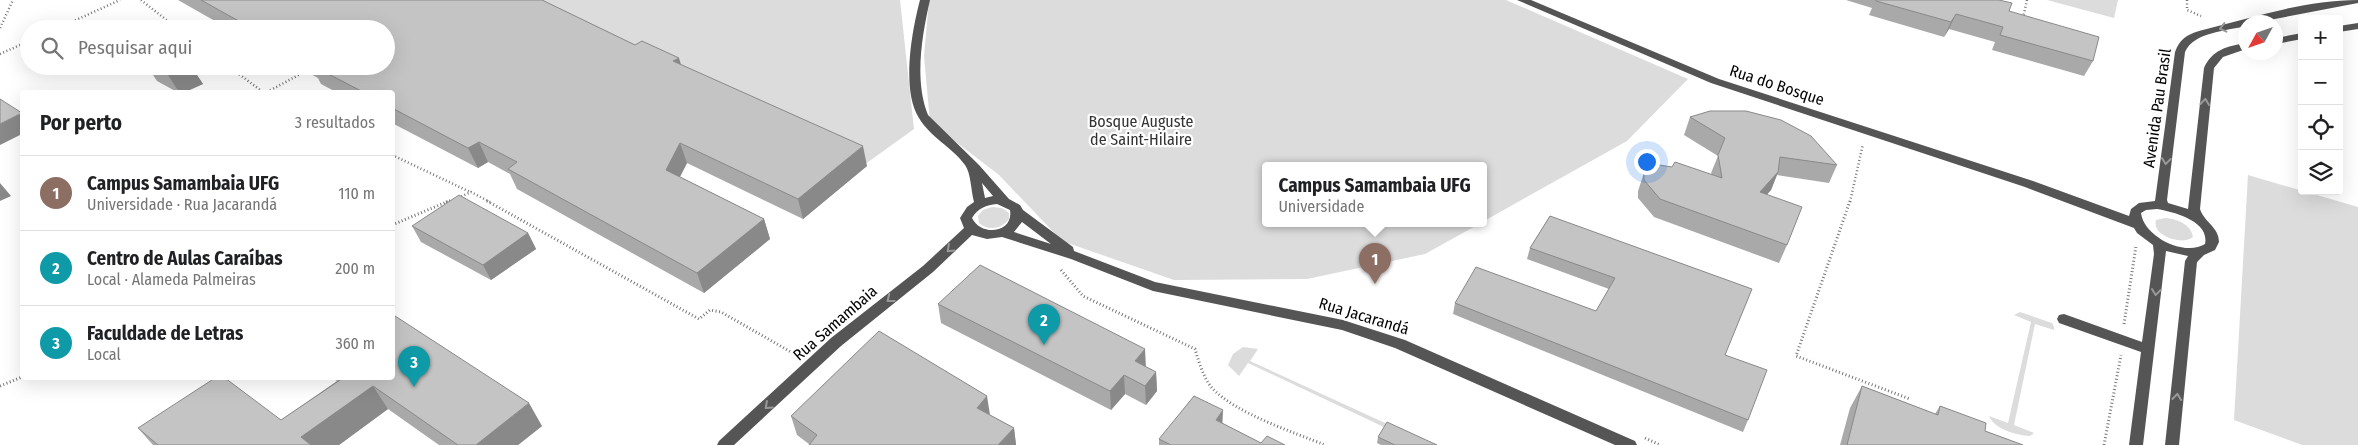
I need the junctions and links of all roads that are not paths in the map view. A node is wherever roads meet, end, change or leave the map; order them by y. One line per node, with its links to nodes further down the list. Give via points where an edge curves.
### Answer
1 (925, 0): 9 (street, via 919,19 916,61 917,94 923,116)
2 (1522, 0): 10 (street, Rua do Bosque, via 1715,81)
3 (2356, 0): 13 (street, Avenida Pau Brasil, one-way to 13, via 2226,27 2191,37 2184,43 2180,52 2161,200)
4 (2358, 26): 5 (street)
5 (2343, 28)
6 (2298, 37): 7 (street)
7 (2283, 39)
8 (2238, 48): 16 (street, one-way to 8, via 2194,208 2209,68 2212,58 2219,53)
9 (971, 164): 11 (street); 12 (street)
10 (2029, 184): 14 (street, Rua do Bosque); 18 (street, Rua do Bosque, via 2120,217)
11 (1005, 202): 12 (street); 15 (street, via 1016,208)
12 (980, 203): 17 (street, via 968,212 966,218)
13 (2163, 206): 14 (street, via 2143,206); 16 (street)
14 (2135, 212): 18 (street)
15 (1018, 213): 19 (street, via 1015,225); 22 (street)
16 (2197, 219): 21 (street, via 2213,240 2207,249)
17 (971, 229): 19 (street, via 985,235); 25 (street, Rua Samambaia, one-way to 25, via 928,269 836,342)
18 (2134, 231): 20 (street, Rua do Bosque)
19 (1002, 234): 22 (street)
20 (2159, 243): 21 (street, Rua do Bosque, via 2180,251); 24 (street, one-way to 24)
21 (2199, 252): 28 (street, one-way to 21, via 2191,261)
22 (1076, 256): 26 (street, Rua Jacarandá, via 1153,286 1344,325 1400,344)
23 (2064, 319): 24 (street)
24 (2149, 350): 27 (street)
25 (724, 445)
26 (1630, 445)
27 (2136, 445)
28 (2172, 445)

